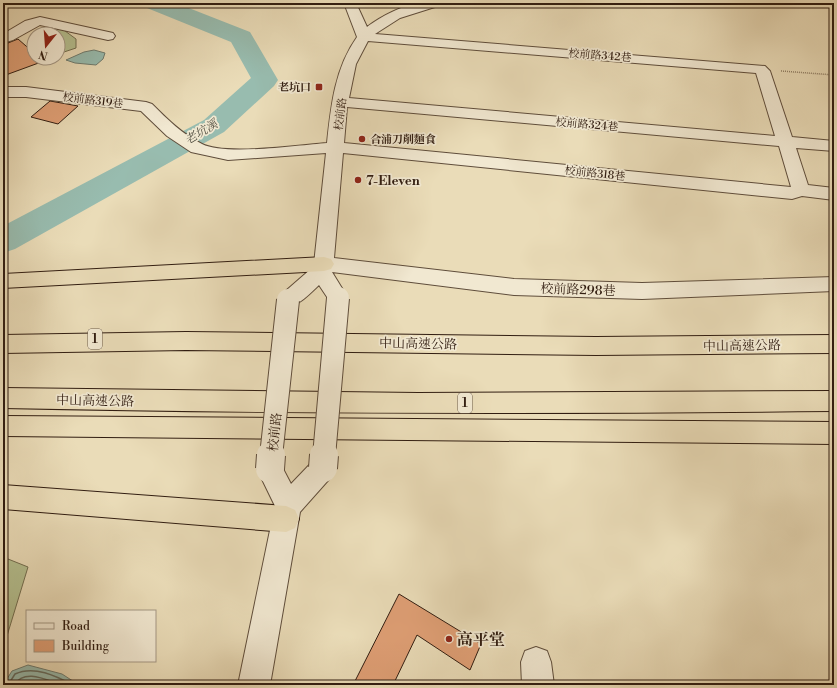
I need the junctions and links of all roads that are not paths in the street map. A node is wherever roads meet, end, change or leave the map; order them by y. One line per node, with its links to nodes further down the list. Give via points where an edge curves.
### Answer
1 (350, 3): 4 (street)
2 (433, 3): 4 (street, 校前路, via 383,22)
3 (108, 36): 5 (street, via 40,21)
4 (364, 37): 7 (street, 校前路, via 348,68); 8 (street, 校前路342巷, via 760,69 763,71)
5 (3, 40)
6 (3, 92): 10 (street, 校前路319巷, via 26,92 146,107 173,133 197,148 228,155)
7 (340, 102): 8 (street, 校前路324巷); 10 (street, 校前路)
8 (784, 141): 9 (street, 校前路324巷); 11 (street)
9 (834, 146)
10 (336, 147): 11 (street, 校前路318巷, via 792,193); 13 (street, 校前路)
11 (801, 190): 12 (street, 校前路318巷)
12 (834, 194)
13 (322, 268): 14 (highway); 15 (street, 校前路298巷, via 521,287 642,291); 27 (street, bridge, via 338,298 323,468); 27 (street, 校前路, bridge, via 288,300 270,469)
14 (3, 280)
15 (834, 284)
16 (3, 337): 17 (highway, 1)
17 (186, 341): 18 (highway, 中山高速公路 / 1); 19 (highway, 中山高速公路 / 1, via 596,346)
18 (3, 344)
19 (834, 344)
20 (3, 398): 21 (highway, 中山高速公路 / 1)
21 (96, 400): 22 (highway, 中山高速公路 / 1, via 575,404); 23 (highway, 1)
22 (834, 401)
23 (3, 404)
24 (3, 426): 25 (highway)
25 (834, 433)
26 (3, 496): 27 (highway)
27 (287, 513): 28 (street)
28 (254, 685)

